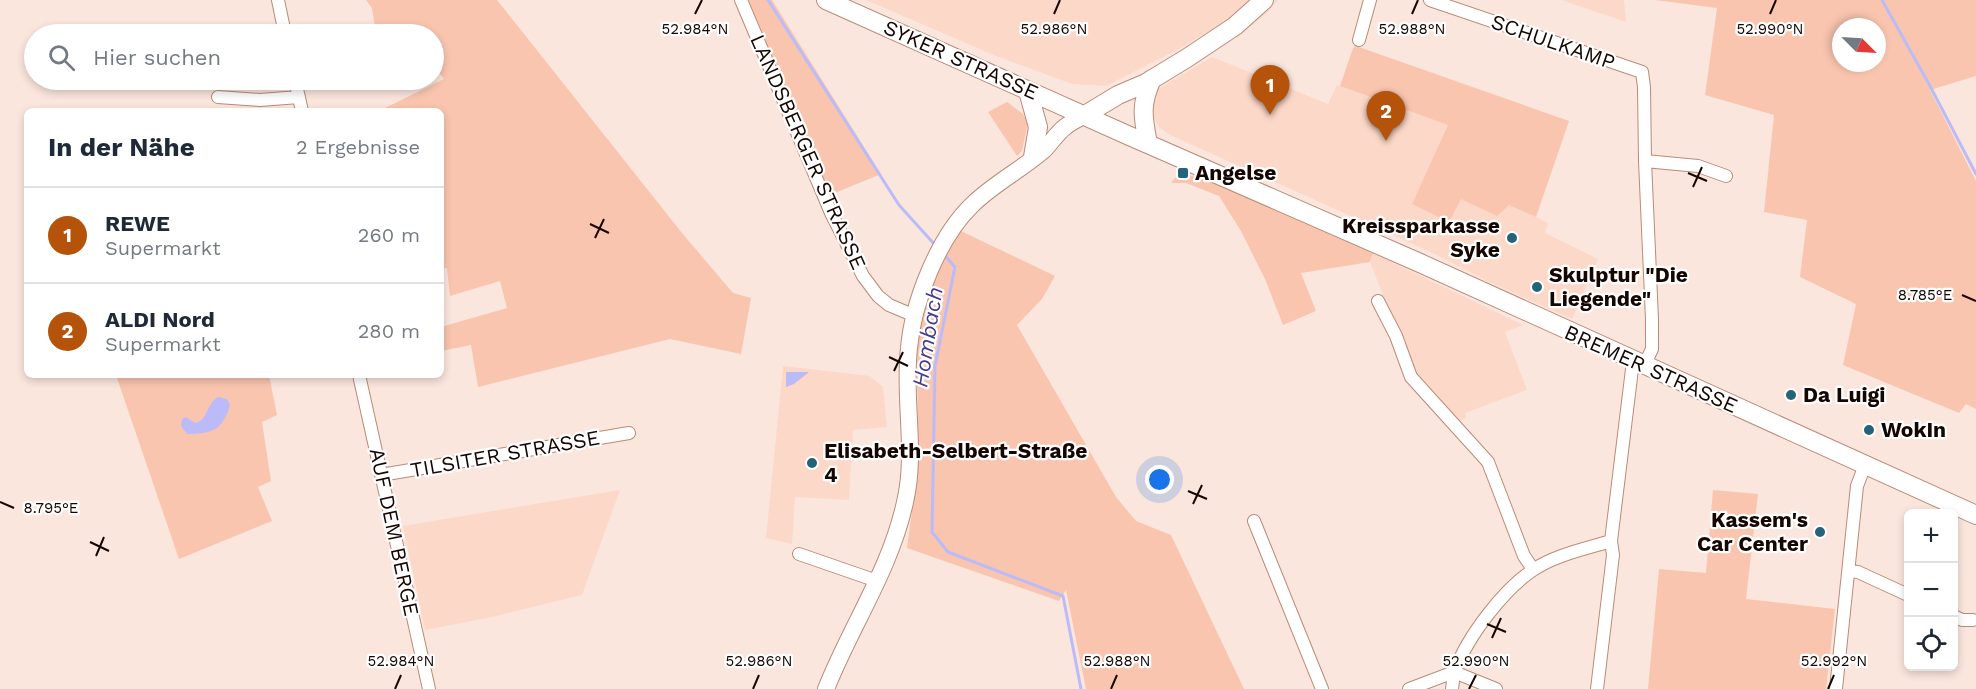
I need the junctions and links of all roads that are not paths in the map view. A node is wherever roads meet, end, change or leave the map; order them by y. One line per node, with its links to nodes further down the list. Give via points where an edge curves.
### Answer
1 (278, 0): 7 (street)
2 (741, 0): 21 (street, LANDSBERGER STRASSE, via 831,213 863,276 889,305)
3 (826, 0): 11 (main road, SYKER STRASSE)
4 (1264, 0): 9 (main road, via 1235,26)
5 (1370, 0): 8 (street)
6 (1430, 0): 18 (street, SCHULKAMP, via 1642,72)
7 (283, 24)
8 (1359, 40)
9 (1149, 81): 15 (main road, via 1139,92); 16 (main road, via 1142,113)
10 (297, 90): 13 (street)
11 (1028, 91): 15 (main road, SYKER STRASSE); 17 (main road, via 1038,127)
12 (218, 97): 13 (street)
13 (299, 97): 14 (street)
14 (301, 108)
15 (1090, 118): 16 (main road, BREMER STRASSE); 17 (main road, via 1070,138)
16 (1148, 144): 22 (main road, BREMER STRASSE)
17 (1039, 153): 21 (main road, via 972,205 960,219 925,282)
18 (1645, 161): 19 (street, via 1698,166); 22 (street, via 1652,348)
19 (1726, 176)
20 (1378, 301): 31 (street, via 1411,377 1488,462 1524,556)
21 (915, 316): 33 (main road, via 908,348 910,474 896,535)
22 (1639, 363): 25 (main road, BREMER STRASSE); 29 (street)
23 (361, 378): 26 (street, AUF DEM BERGE)
24 (629, 433): 26 (street, TILSITER STRASSE)
25 (1865, 465): 27 (main road, BREMER STRASSE); 32 (street, via 1857,486)
26 (381, 475): 38 (street, AUF DEM BERGE)
27 (1976, 514)
28 (1254, 521): 40 (street)
29 (1611, 541): 31 (street); 44 (street, via 1613,555)
30 (800, 554): 33 (street)
31 (1533, 569): 37 (street, via 1509,588 1476,631)
32 (1849, 571): 34 (street); 45 (street)
33 (877, 581): 39 (main road)
34 (1904, 593)
35 (1955, 617): 36 (street)
36 (1973, 620)
37 (1454, 672): 41 (street); 42 (street); 43 (street)
38 (429, 689)
39 (826, 689)
40 (1322, 689)
41 (1409, 689)
42 (1452, 689)
43 (1496, 689)
44 (1597, 689)
45 (1836, 689)

